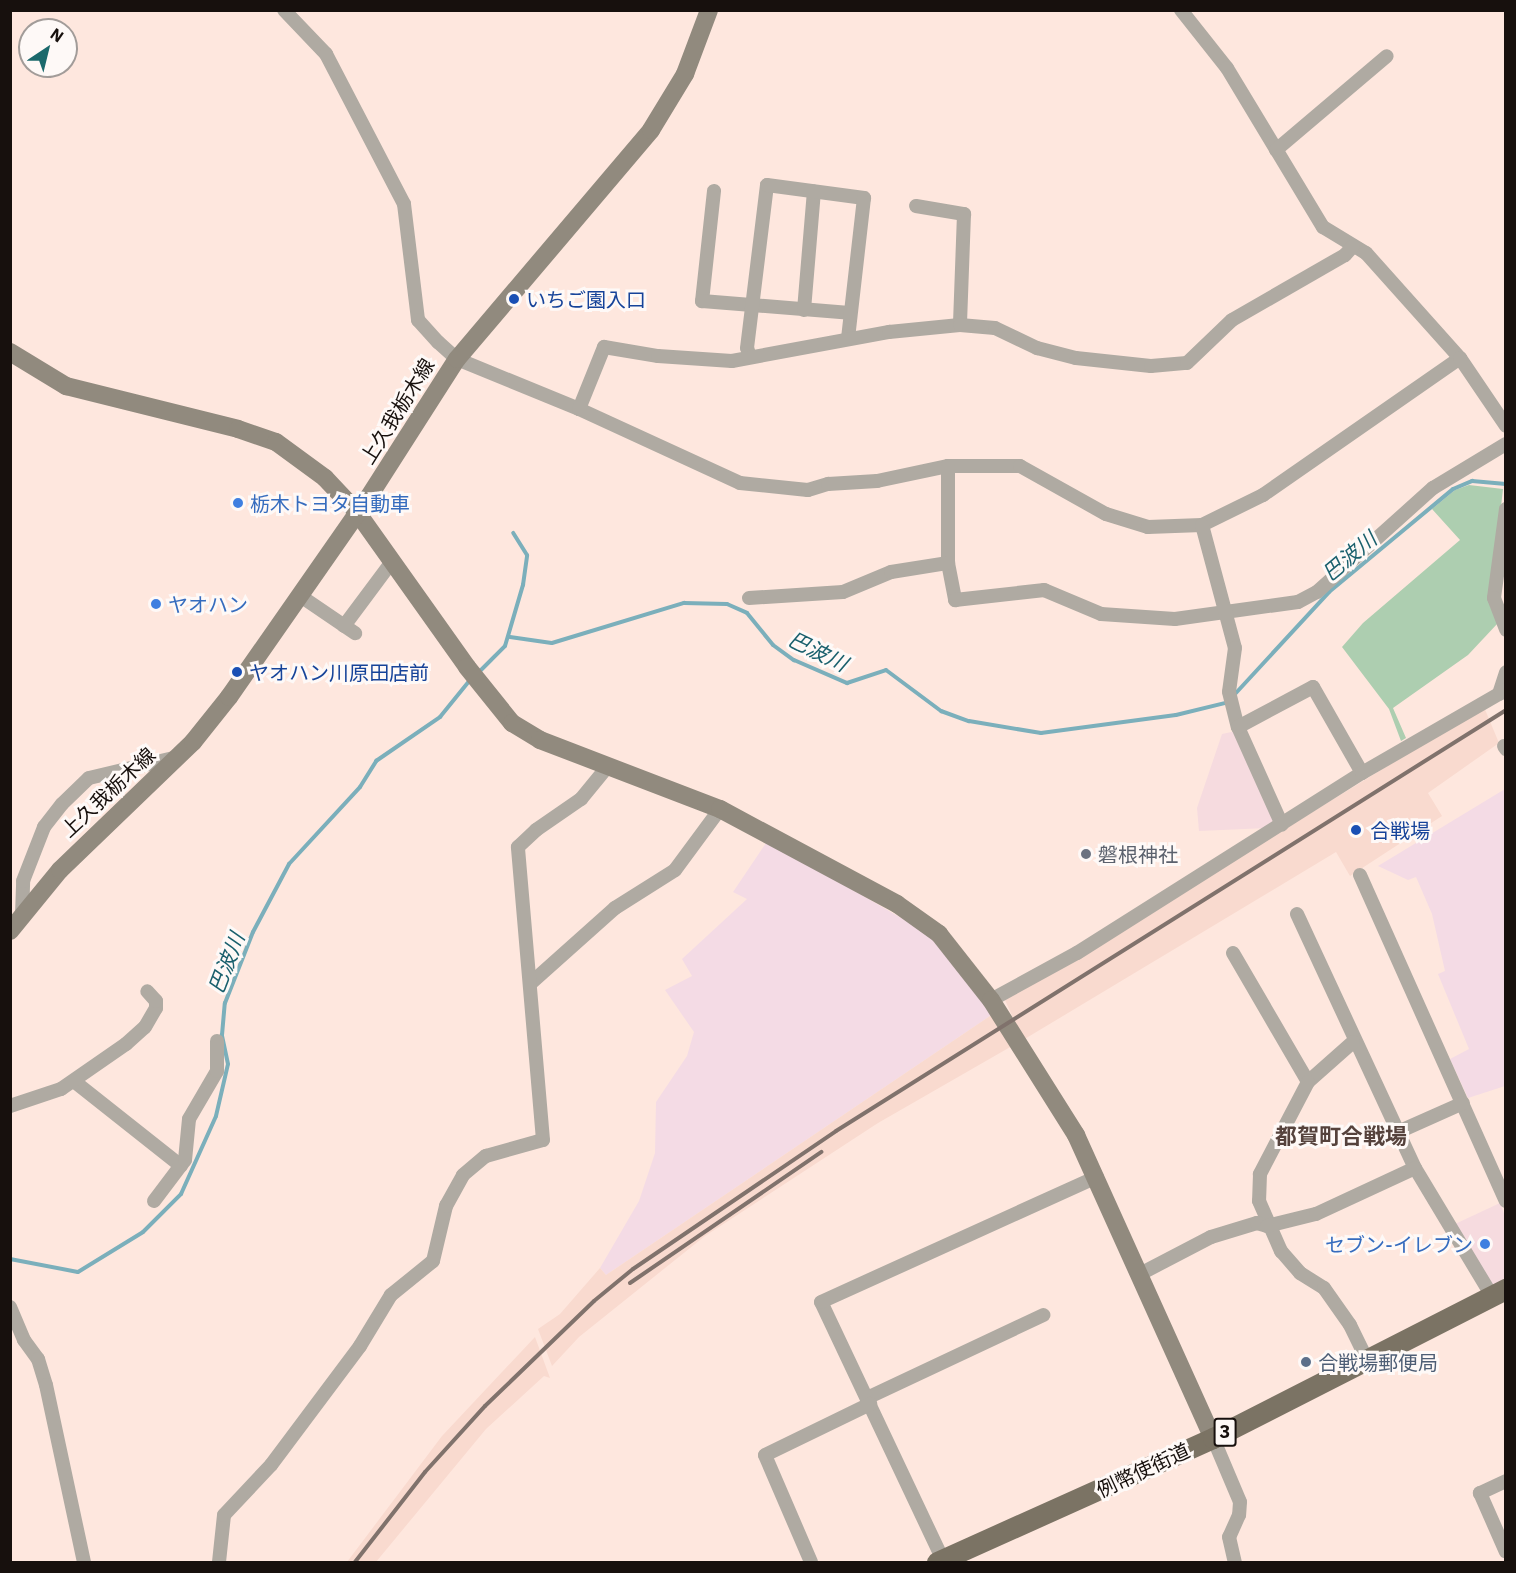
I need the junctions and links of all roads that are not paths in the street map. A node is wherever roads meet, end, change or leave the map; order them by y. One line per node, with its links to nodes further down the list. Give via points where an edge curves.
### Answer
1 (284, 10): 18 (street, via 326,54 404,204 418,320)
2 (709, 10): 18 (street, 上久我栃木線, via 685,74 651,130)
3 (1181, 10): 5 (street, via 1227,68)
4 (1387, 56): 5 (street)
5 (1276, 150): 9 (street, via 1323,227)
6 (714, 191): 10 (street, via 702,301)
7 (814, 191): 10 (street, via 767,185); 11 (street); 12 (street, via 864,198)
8 (916, 206): 13 (street, via 964,214)
9 (1353, 246): 13 (street, via 1345,255 1232,320 1187,363 1151,366 1076,358 1037,348 995,328); 17 (street, via 1366,253)
10 (753, 304): 11 (street); 16 (street, via 747,348)
11 (804, 310): 12 (street)
12 (850, 314): 14 (street)
13 (960, 325): 14 (street)
14 (848, 339): 16 (street)
15 (10, 352): 24 (street, via 66,386 276,442 318,472)
16 (750, 357): 19 (street, via 700,360 604,347)
17 (1460, 358): 20 (street); 25 (street, via 1263,495)
18 (457, 359): 19 (street); 24 (street, 上久我栃木線)
19 (579, 409): 22 (street, via 701,468 740,483 767,488 808,490)
20 (1506, 426)
21 (1506, 444): 30 (street, via 1433,488 1317,592 1298,602)
22 (948, 466): 25 (street, via 1020,466 1106,514 1148,527); 27 (street)
23 (1506, 509): 31 (street, via 1494,598)
24 (357, 512): 26 (street); 28 (street, 上久我栃木線)
25 (1202, 525): 30 (street)
26 (392, 563): 28 (street, via 349,630); 36 (street, via 469,671 512,723 540,740)
27 (948, 563): 29 (street, via 891,572 843,592); 30 (street, via 955,600 1039,590 1101,614 1175,619)
28 (299, 595): 35 (street, 上久我栃木線, via 229,697)
29 (748, 598)
30 (1226, 613): 34 (street, via 1235,648 1229,692)
31 (1506, 630)
32 (1506, 672): 33 (street)
33 (1502, 692): 37 (street)
34 (1238, 727): 37 (street, via 1313,687); 39 (street)
35 (178, 757): 42 (street, 上久我栃木線, via 77,852); 42 (street, via 106,772 79,787 44,826 23,881)
36 (608, 765): 38 (street); 45 (street, via 581,798 518,847)
37 (1362, 773): 39 (street)
38 (720, 809): 45 (street, via 675,870 615,908); 47 (street, via 914,914 950,945)
39 (1281, 825): 47 (street, via 1077,953)
40 (1360, 874): 52 (street)
41 (1297, 914): 49 (street)
42 (22, 915): 43 (street, 上久我栃木線)
43 (10, 931)
44 (1233, 952): 51 (street)
45 (531, 983): 72 (street, via 543,1140 486,1156 463,1175 446,1206 433,1261 391,1295 360,1346 271,1465 224,1515)
46 (147, 991): 50 (street, via 156,1001 156,1008 145,1027)
47 (991, 1000): 57 (street, via 1057,1103)
48 (217, 1041): 55 (street, via 217,1071 189,1119 188,1151)
49 (1353, 1042): 51 (street); 54 (street)
50 (75, 1082): 53 (street); 55 (street)
51 (1308, 1082): 60 (street, via 1260,1174 1258,1202)
52 (1463, 1103): 54 (street); 59 (street)
53 (10, 1106)
54 (1398, 1132): 56 (street)
55 (181, 1166): 58 (street)
56 (1415, 1168): 60 (street, via 1316,1214); 62 (street)
57 (1097, 1177): 61 (street); 66 (street, via 821,1302)
58 (154, 1201)
59 (1506, 1201)
60 (1267, 1226): 61 (street, via 1257,1223 1211,1237); 65 (street, via 1300,1273 1324,1288 1350,1325)
61 (1140, 1274): 67 (street)
62 (1498, 1293): 65 (main road, 例幣使街道 / 3)
63 (10, 1307): 71 (street, via 43,1376)
64 (1043, 1315): 66 (street)
65 (1366, 1360): 67 (main road, 例幣使街道 / 3)
66 (869, 1401): 70 (street); 73 (street, via 765,1455)
67 (1213, 1438): 70 (main road, 例幣使街道 / 3); 74 (street, via 1240,1502 1229,1537)
68 (1506, 1481): 69 (street, via 1480,1493)
69 (1506, 1552)
70 (940, 1561)
71 (84, 1563)
72 (219, 1563)
73 (810, 1563)
74 (1235, 1563)

